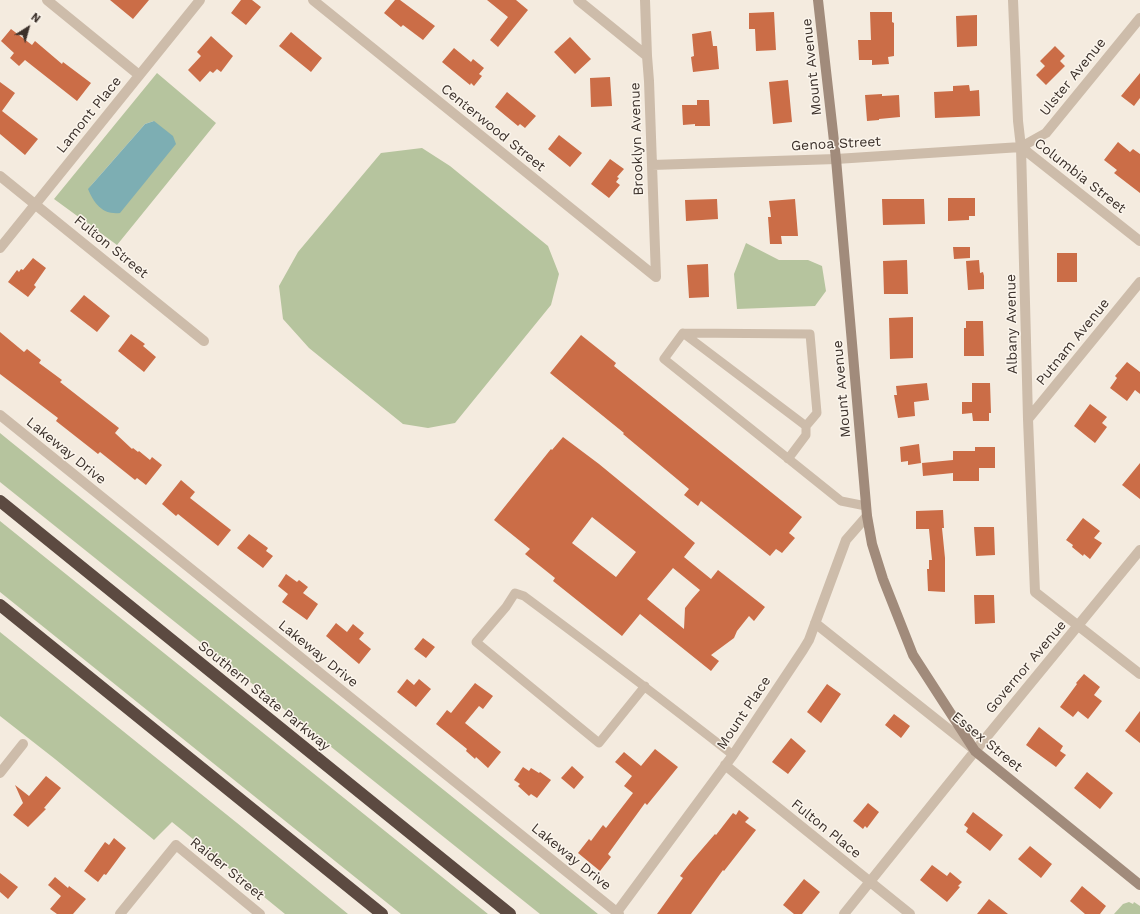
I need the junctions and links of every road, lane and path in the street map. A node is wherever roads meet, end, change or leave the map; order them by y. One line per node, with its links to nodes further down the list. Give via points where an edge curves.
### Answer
1 (46, 0): 10 (street)
2 (200, 0): 10 (street, Lamont Place)
3 (313, 0): 18 (street, Centerwood Street)
4 (578, 0): 9 (street)
5 (645, 0): 9 (street, Brooklyn Avenue)
6 (818, 0): 12 (street, Mount Avenue)
7 (1013, 0): 11 (street, Albany Avenue)
8 (1140, 18): 11 (street, Ulster Avenue, via 1046,133)
9 (647, 56): 13 (street, Brooklyn Avenue)
10 (139, 75): 15 (street, Lamont Place)
11 (1021, 147): 12 (street, Genoa Street); 16 (street, Columbia Street); 23 (street, Albany Avenue)
12 (836, 159): 13 (street, Genoa Street); 27 (street, Mount Avenue)
13 (652, 165): 18 (street, Brooklyn Avenue)
14 (0, 176): 15 (street, Fulton Street)
15 (35, 204): 17 (street, Lamont Place); 21 (street, Fulton Street)
16 (1140, 241)
17 (0, 248)
18 (656, 277)
19 (1140, 282): 23 (street, Putnam Avenue)
20 (683, 333): 24 (lane); 24 (lane, via 810,334 817,413); 25 (lane, via 664,360)
21 (204, 341)
22 (0, 415): 41 (street, Lakeway Drive)
23 (1028, 419): 31 (street, Albany Avenue, via 1036,592)
24 (806, 426): 25 (lane, via 806,435)
25 (788, 459): 27 (lane, via 841,501)
26 (0, 501): 45 (highway, Southern State Parkway)
27 (866, 511): 30 (street, Mount Place, via 846,540); 35 (street, Mount Avenue, via 872,544 883,579 913,655)
28 (1140, 550): 31 (street, Governor Avenue)
29 (0, 605): 44 (highway)
30 (815, 623): 35 (street, Essex Street); 36 (street, Mount Place, via 803,650)
31 (1079, 625): 32 (street, Albany Avenue); 35 (street, Governor Avenue)
32 (1140, 674)
33 (645, 686): 33 (lane, via 599,743 476,642 515,593 524,596); 36 (lane)
34 (23, 744): 38 (street)
35 (975, 751): 39 (street, Governor Avenue); 40 (street, Essex Street)
36 (733, 755): 37 (street, Mount Place)
37 (725, 765): 39 (street, Fulton Place); 41 (street, Mount Place)
38 (0, 773)
39 (870, 882): 46 (street, Governor Avenue); 47 (street, Fulton Place)
40 (1140, 885)
41 (618, 913)
42 (120, 914): 43 (street, Raider Street, via 176,845)
43 (260, 914)
44 (382, 914)
45 (510, 914)
46 (844, 914)
47 (910, 914)

